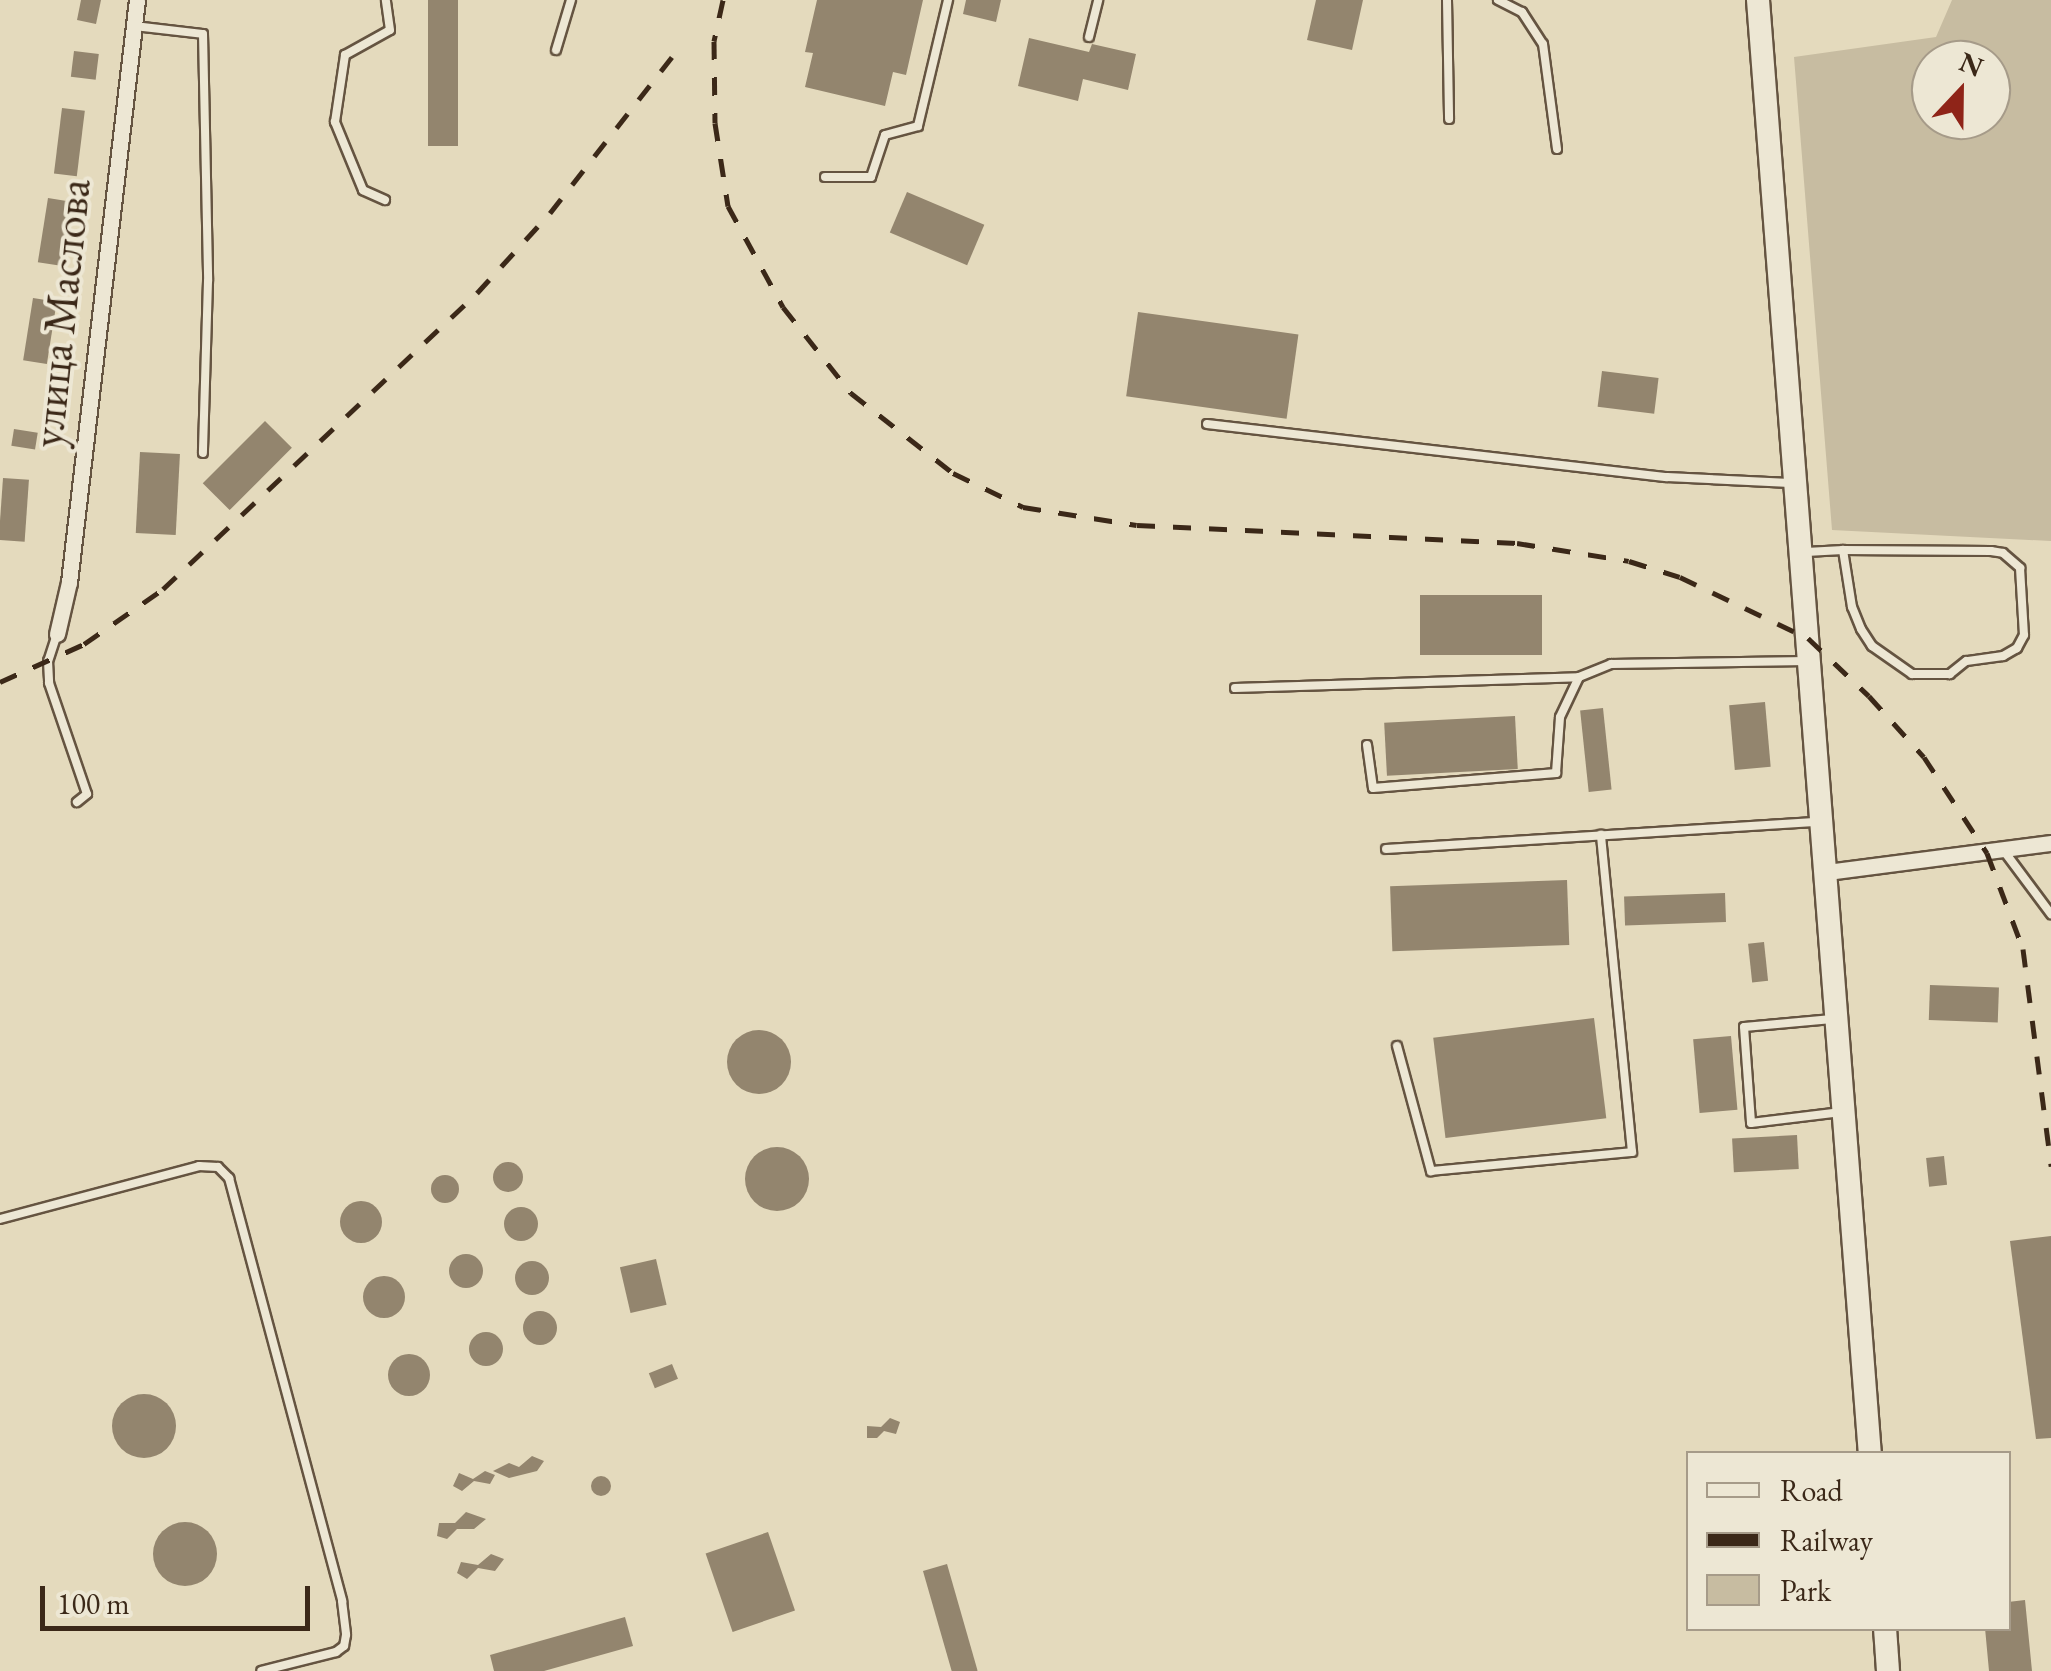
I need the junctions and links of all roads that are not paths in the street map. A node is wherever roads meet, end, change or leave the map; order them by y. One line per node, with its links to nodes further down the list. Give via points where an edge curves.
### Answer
1 (137, 0): 9 (street, улица Маслова)
2 (386, 0): 15 (lane, via 390,30 345,55 335,122 363,190)
3 (571, 0): 11 (lane)
4 (948, 0): 14 (lane, via 918,126 885,135 872,177)
5 (1098, 0): 10 (lane)
6 (1447, 0): 12 (lane)
7 (1498, 0): 13 (lane, via 1522,12 1544,44)
8 (1758, 0): 18 (main road)
9 (134, 26): 17 (lane, via 204,34); 21 (street, улица Маслова, via 69,582)
10 (1089, 37)
11 (556, 50)
12 (1449, 119)
13 (1557, 149)
14 (825, 177)
15 (385, 200)
16 (1208, 424): 18 (lane, via 1667,477)
17 (204, 454)
18 (1797, 483): 20 (main road)
19 (1843, 550): 19 (lane, via 2003,552 2020,568 2024,635 2003,656 1966,661 1950,674 1912,674 1872,646 1861,629); 20 (lane)
20 (1801, 552): 22 (main road)
21 (57, 634): 26 (lane, via 49,683 87,794)
22 (1810, 661): 23 (lane, via 1610,664); 27 (main road)
23 (1580, 677): 24 (lane); 25 (lane, via 1560,717 1556,774 1373,788)
24 (1235, 688)
25 (1366, 746)
26 (77, 802)
27 (1823, 821): 28 (lane); 32 (main road)
28 (1600, 836): 30 (lane); 35 (lane, via 1632,1152 1430,1171)
29 (2051, 843): 31 (street)
30 (1386, 849)
31 (2004, 851): 32 (street); 33 (lane)
32 (1826, 872): 34 (main road)
33 (2051, 914)
34 (1838, 1019): 36 (main road); 36 (lane, via 1744,1026 1750,1122)
35 (1397, 1046)
36 (1846, 1111): 38 (main road)
37 (0, 1219): 40 (lane, via 199,1166 218,1168 229,1178 342,1601 344,1646)
38 (1870, 1451)
39 (1884, 1631): 43 (main road)
40 (316, 1657): 41 (lane); 42 (lane)
41 (261, 1671)
42 (320, 1671)
43 (1888, 1671)

